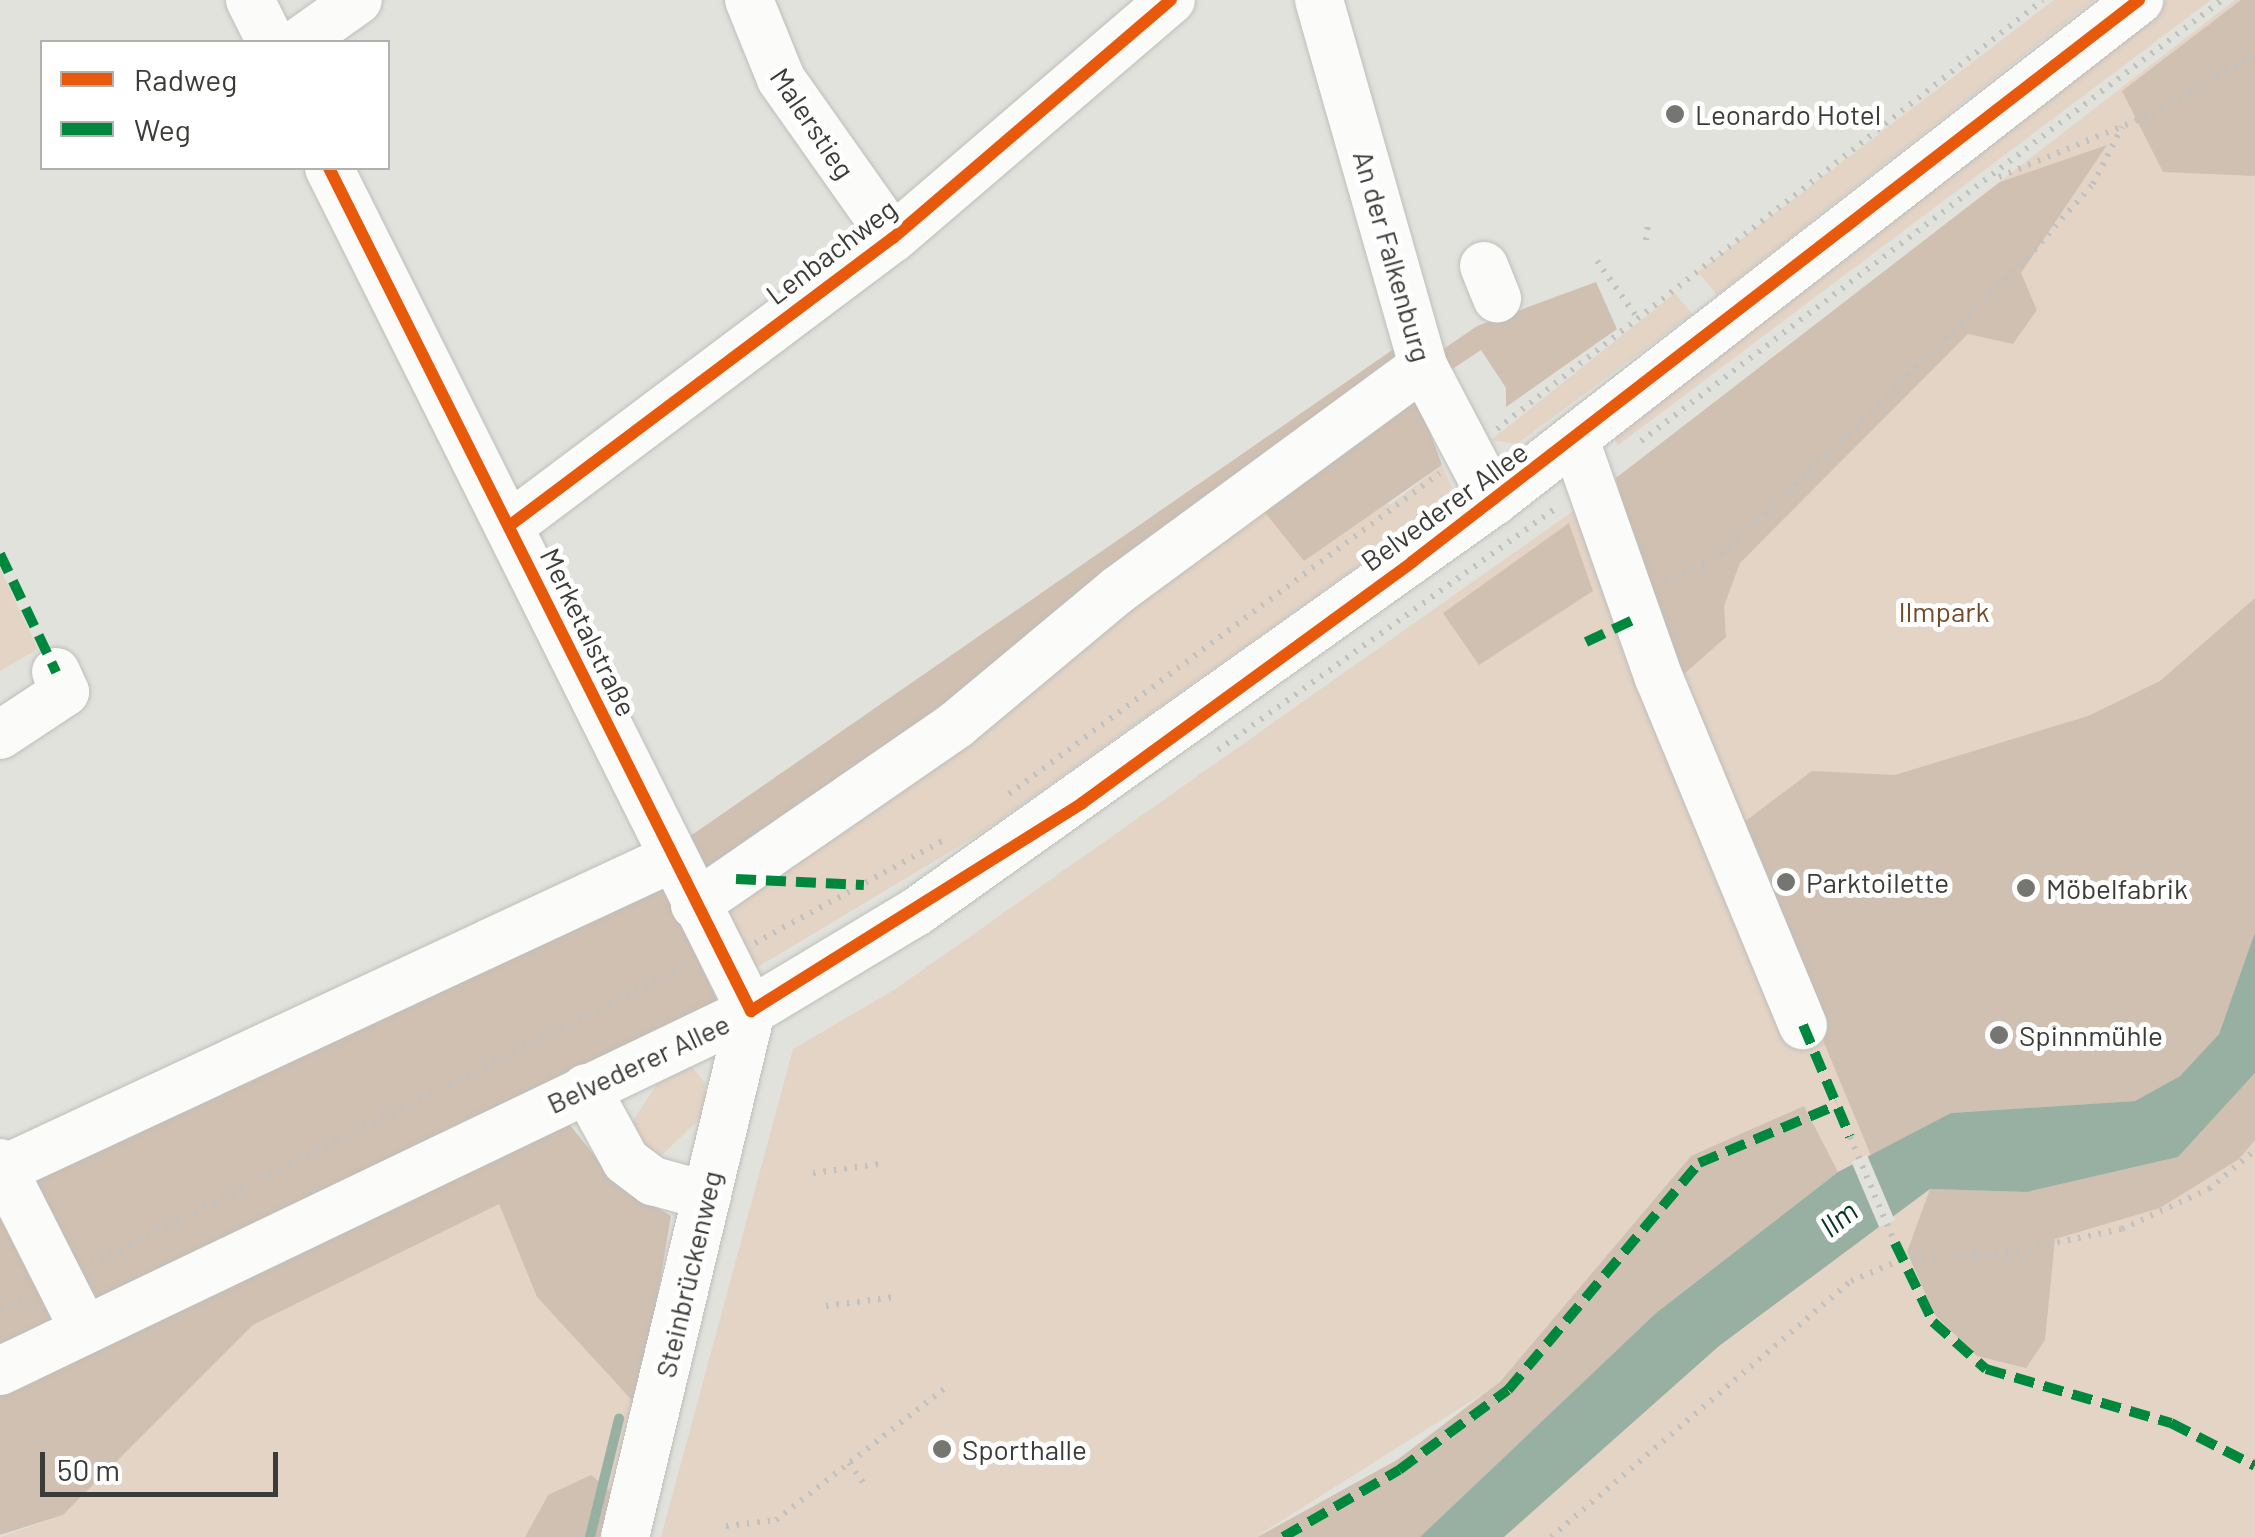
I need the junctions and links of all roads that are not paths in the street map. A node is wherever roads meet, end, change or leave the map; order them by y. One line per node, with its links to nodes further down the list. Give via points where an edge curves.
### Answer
1 (250, 0): 7 (street)
2 (358, 0): 8 (street)
3 (750, 0): 10 (street, Malerstieg, via 781,79)
4 (1171, 0): 10 (street, Lenbachweg)
5 (1318, 0): 11 (street, An der Falkenburg)
6 (2139, 0): 12 (street, Belvederer Allee)
7 (269, 40)
8 (302, 40)
9 (330, 170): 14 (street, Merketalstraße)
10 (893, 238): 14 (street, Lenbachweg)
11 (1423, 366): 13 (street, An der Falkenburg); 18 (street, via 1118,590 957,724)
12 (1584, 458): 13 (street, Belvederer Allee); 20 (street, via 1630,594)
13 (1494, 502): 19 (street, Belvederer Allee, via 1082,803)
14 (508, 526): 17 (street, Merketalstraße)
15 (56, 672): 16 (street, via 65,692)
16 (0, 735)
17 (672, 858): 18 (street, Merketalstraße); 22 (street)
18 (695, 904): 19 (street, Merketalstraße)
19 (751, 1011): 21 (street, Belvederer Allee); 23 (street, Steinbrückenweg)
20 (1803, 1026)
21 (586, 1088): 23 (street, via 626,1160 653,1180); 24 (street, Belvederer Allee)
22 (1, 1168): 24 (street)
23 (707, 1196): 26 (street, Steinbrückenweg)
24 (82, 1325): 25 (street, Belvederer Allee)
25 (0, 1371)
26 (626, 1537)

